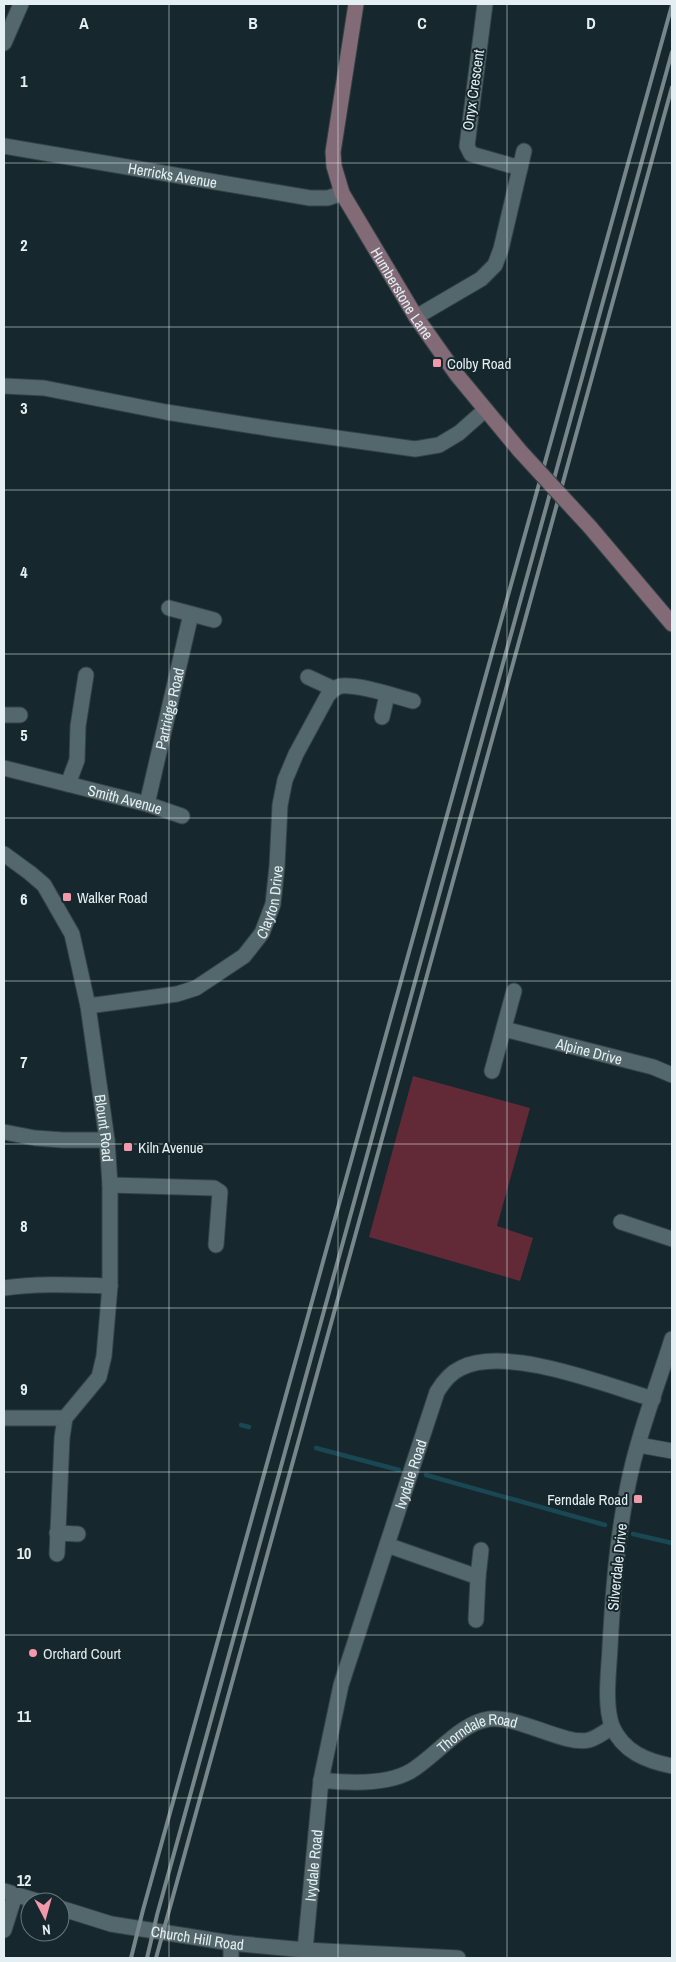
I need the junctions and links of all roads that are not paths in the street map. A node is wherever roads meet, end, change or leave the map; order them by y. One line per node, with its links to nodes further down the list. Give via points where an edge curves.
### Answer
1 (21, 4): 4 (street)
2 (356, 4): 8 (street, Humberstone Lane, via 332,152)
3 (485, 4): 7 (street, Onyx Crescent, via 467,146 471,154)
4 (4, 43)
5 (4, 146): 8 (street, Herricks Avenue, via 310,198 328,198)
6 (524, 151): 7 (street)
7 (520, 168): 9 (street, via 495,265 481,279)
8 (342, 193): 9 (street, Humberstone Lane)
9 (416, 317): 11 (street, Humberstone Lane)
10 (4, 386): 11 (street, via 44,388 176,414 415,449 439,445 459,433)
11 (485, 410): 15 (street, Humberstone Lane, bridge)
12 (168, 608): 13 (street)
13 (191, 614): 14 (street); 26 (street, Partridge Road)
14 (214, 620)
15 (672, 624)
16 (86, 675): 25 (street, Smith Avenue, via 78,726 77,760)
17 (308, 677): 18 (street)
18 (334, 689): 19 (street, via 354,687); 30 (street, Clayton Drive, via 296,754 285,780 280,805 273,904 262,933 244,956 196,988 177,994)
19 (387, 695): 20 (street); 23 (street)
20 (413, 701)
21 (4, 715): 22 (street)
22 (20, 715)
23 (382, 717)
24 (4, 768): 25 (street, Smith Avenue)
25 (68, 784): 26 (street, Smith Avenue)
26 (147, 804): 27 (street, Smith Avenue)
27 (182, 816)
28 (4, 854): 30 (street, Blount Road, via 44,885 60,911 72,934)
29 (514, 991): 31 (street)
30 (88, 1006): 35 (street, Blount Road)
31 (504, 1029): 32 (street); 33 (street, Alpine Drive, via 653,1067)
32 (492, 1071)
33 (672, 1075)
34 (4, 1132): 35 (street, via 35,1138)
35 (107, 1140): 36 (street, Blount Road)
36 (110, 1185): 39 (street, via 214,1188 220,1192 221,1201); 40 (street, Blount Road)
37 (621, 1222): 38 (street)
38 (672, 1239)
39 (216, 1245)
40 (110, 1286): 41 (street, via 57,1284); 45 (street, Blount Road, via 99,1377)
41 (4, 1288)
42 (672, 1339): 43 (street, Silverdale Drive)
43 (653, 1399): 46 (street, Silverdale Drive); 50 (street, Ivydale Road, via 562,1372 514,1362 476,1362 460,1368 446,1378 437,1392)
44 (4, 1418): 45 (street)
45 (65, 1418): 48 (street)
46 (639, 1445): 47 (street); 55 (street, Silverdale Drive, via 628,1483 618,1542 608,1680)
47 (672, 1451)
48 (58, 1533): 49 (street); 52 (street)
49 (78, 1534)
50 (387, 1544): 53 (street); 57 (street, Ivydale Road, via 341,1685)
51 (481, 1550): 53 (street)
52 (56, 1554)
53 (478, 1577): 54 (street)
54 (476, 1620)
55 (612, 1727): 56 (street, Silverdale Drive, via 627,1748 642,1758); 57 (street, Thorndale Road, via 589,1740 581,1740 515,1722 489,1719 446,1742 409,1773 389,1779 349,1783)
56 (672, 1766)
57 (321, 1780): 61 (street, Ivydale Road)
58 (9, 1893): 60 (street)
59 (70, 1911): 62 (street, Church Hill Road, via 111,1924)
60 (4, 1930)
61 (306, 1950): 62 (street, Church Hill Road); 63 (street, Church Hill Road)
62 (231, 1951)
63 (458, 1958)

